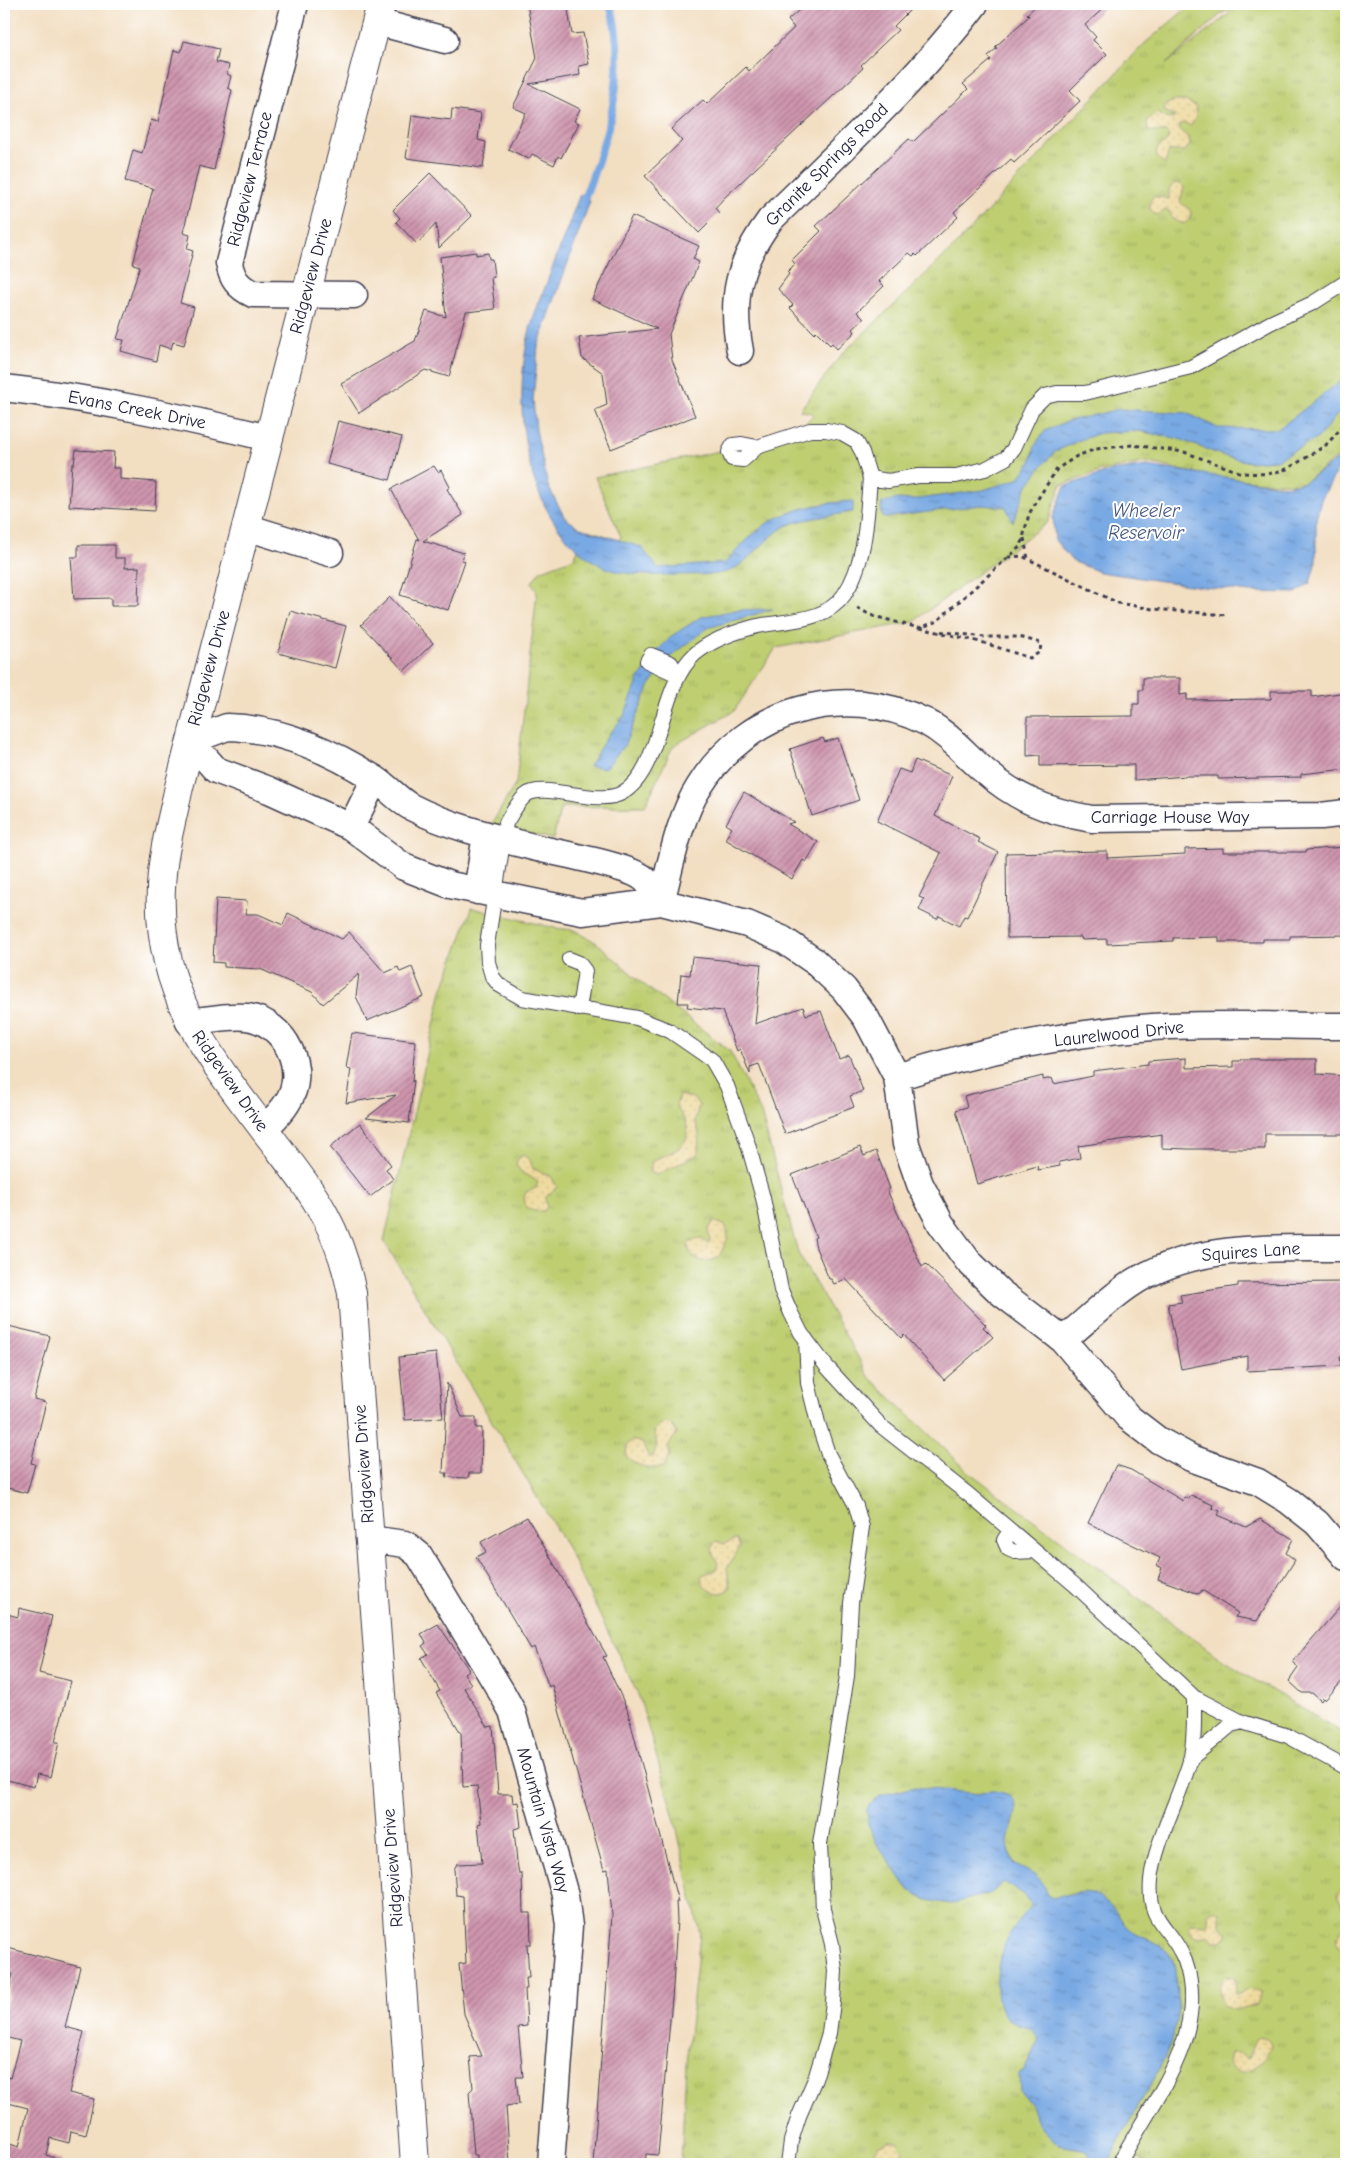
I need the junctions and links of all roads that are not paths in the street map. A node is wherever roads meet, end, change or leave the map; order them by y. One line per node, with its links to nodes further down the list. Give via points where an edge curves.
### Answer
1 (295, 4): 6 (street, Ridgeview Terrace, via 229,263 231,276 240,288 253,294)
2 (975, 4): 8 (street, Granite Springs Road, via 944,45 770,220 753,243 736,295 735,325)
3 (379, 13): 4 (street); 6 (street, Ridgeview Drive)
4 (445, 40)
5 (1346, 282): 12 (lane, via 1314,303 1270,323 1191,367 1085,393 1045,396 1032,409 1006,458 985,470 956,476 918,476 888,481)
6 (306, 294): 7 (street, Ridgeview Terrace); 10 (street, Ridgeview Drive)
7 (354, 295)
8 (740, 351)
9 (4, 388): 10 (street, Evans Creek Drive, via 196,420)
10 (269, 438): 13 (street, Ridgeview Drive)
11 (757, 447): 12 (lane, via 810,430 842,433 856,440)
12 (870, 478): 19 (lane, via 859,558 843,597 813,617 750,628 695,654 672,670 647,762 634,785 620,794 599,797 537,791 527,794)
13 (246, 527): 14 (street); 15 (street, Ridgeview Drive)
14 (330, 553)
15 (190, 741): 16 (street, via 227,727 274,733 299,740); 18 (street, via 216,770); 24 (street, Ridgeview Drive, via 172,819 161,888 165,949 176,991)
16 (375, 780): 18 (street); 19 (street, via 409,806 439,820)
17 (1346, 813): 21 (street, Carriage House Way, via 1092,819 1059,813 1029,802 1002,786 955,742 927,723 880,706 829,703 797,709 768,721 742,737 718,760 698,788 684,820)
18 (351, 827): 20 (street, via 404,867 450,885)
19 (495, 838): 20 (street); 21 (street, via 627,871 642,877)
20 (486, 893): 21 (street, via 582,912); 23 (lane, via 488,962 499,985 522,998)
21 (661, 902): 26 (street, via 747,924 782,939 814,961 844,989 866,1018)
22 (569, 959): 23 (lane, via 585,971)
23 (579, 1008): 29 (lane, via 622,1015 670,1031 712,1060 740,1118 763,1198 781,1290)
24 (189, 1022): 27 (street, Ridgeview Drive, via 208,1054); 27 (street, via 247,1017 265,1023 280,1034 291,1050 295,1083 288,1103)
25 (1346, 1026): 26 (street, Laurelwood Drive, via 1154,1027 1070,1036 931,1067)
26 (897, 1078): 30 (street, via 906,1144 920,1184 941,1224 968,1261 1000,1292)
27 (264, 1129): 31 (street, Ridgeview Drive, via 316,1197 338,1240 346,1266 352,1293)
28 (1346, 1248): 30 (street, Squires Lane, via 1227,1250 1192,1256 1158,1268 1127,1287)
29 (806, 1339): 33 (lane, via 827,1367 882,1426 1076,1586); 39 (lane, via 808,1383 818,1423 828,1454 856,1506 862,1527 851,1603 847,1676 820,1844 823,1909 835,1971 833,2002 829,2033 799,2116)
30 (1063, 1340): 32 (street, via 1128,1417 1158,1440 1190,1458 1258,1482 1289,1500)
31 (369, 1539): 37 (street, Ridgeview Drive); 38 (street, Mountain Vista Way, via 405,1544 419,1555 512,1711 565,1895 569,1926)
32 (1344, 1549)
33 (1194, 1696): 34 (lane); 35 (lane)
34 (1243, 1722): 35 (lane, via 1231,1725); 36 (lane, via 1288,1736)
35 (1190, 1759): 40 (lane, via 1156,1858 1150,1899 1156,1918 1178,1947 1184,1961 1189,1980 1190,2014 1174,2066)
36 (1346, 1768)
37 (415, 2164)
38 (551, 2164)
39 (788, 2164)
40 (1119, 2164)

